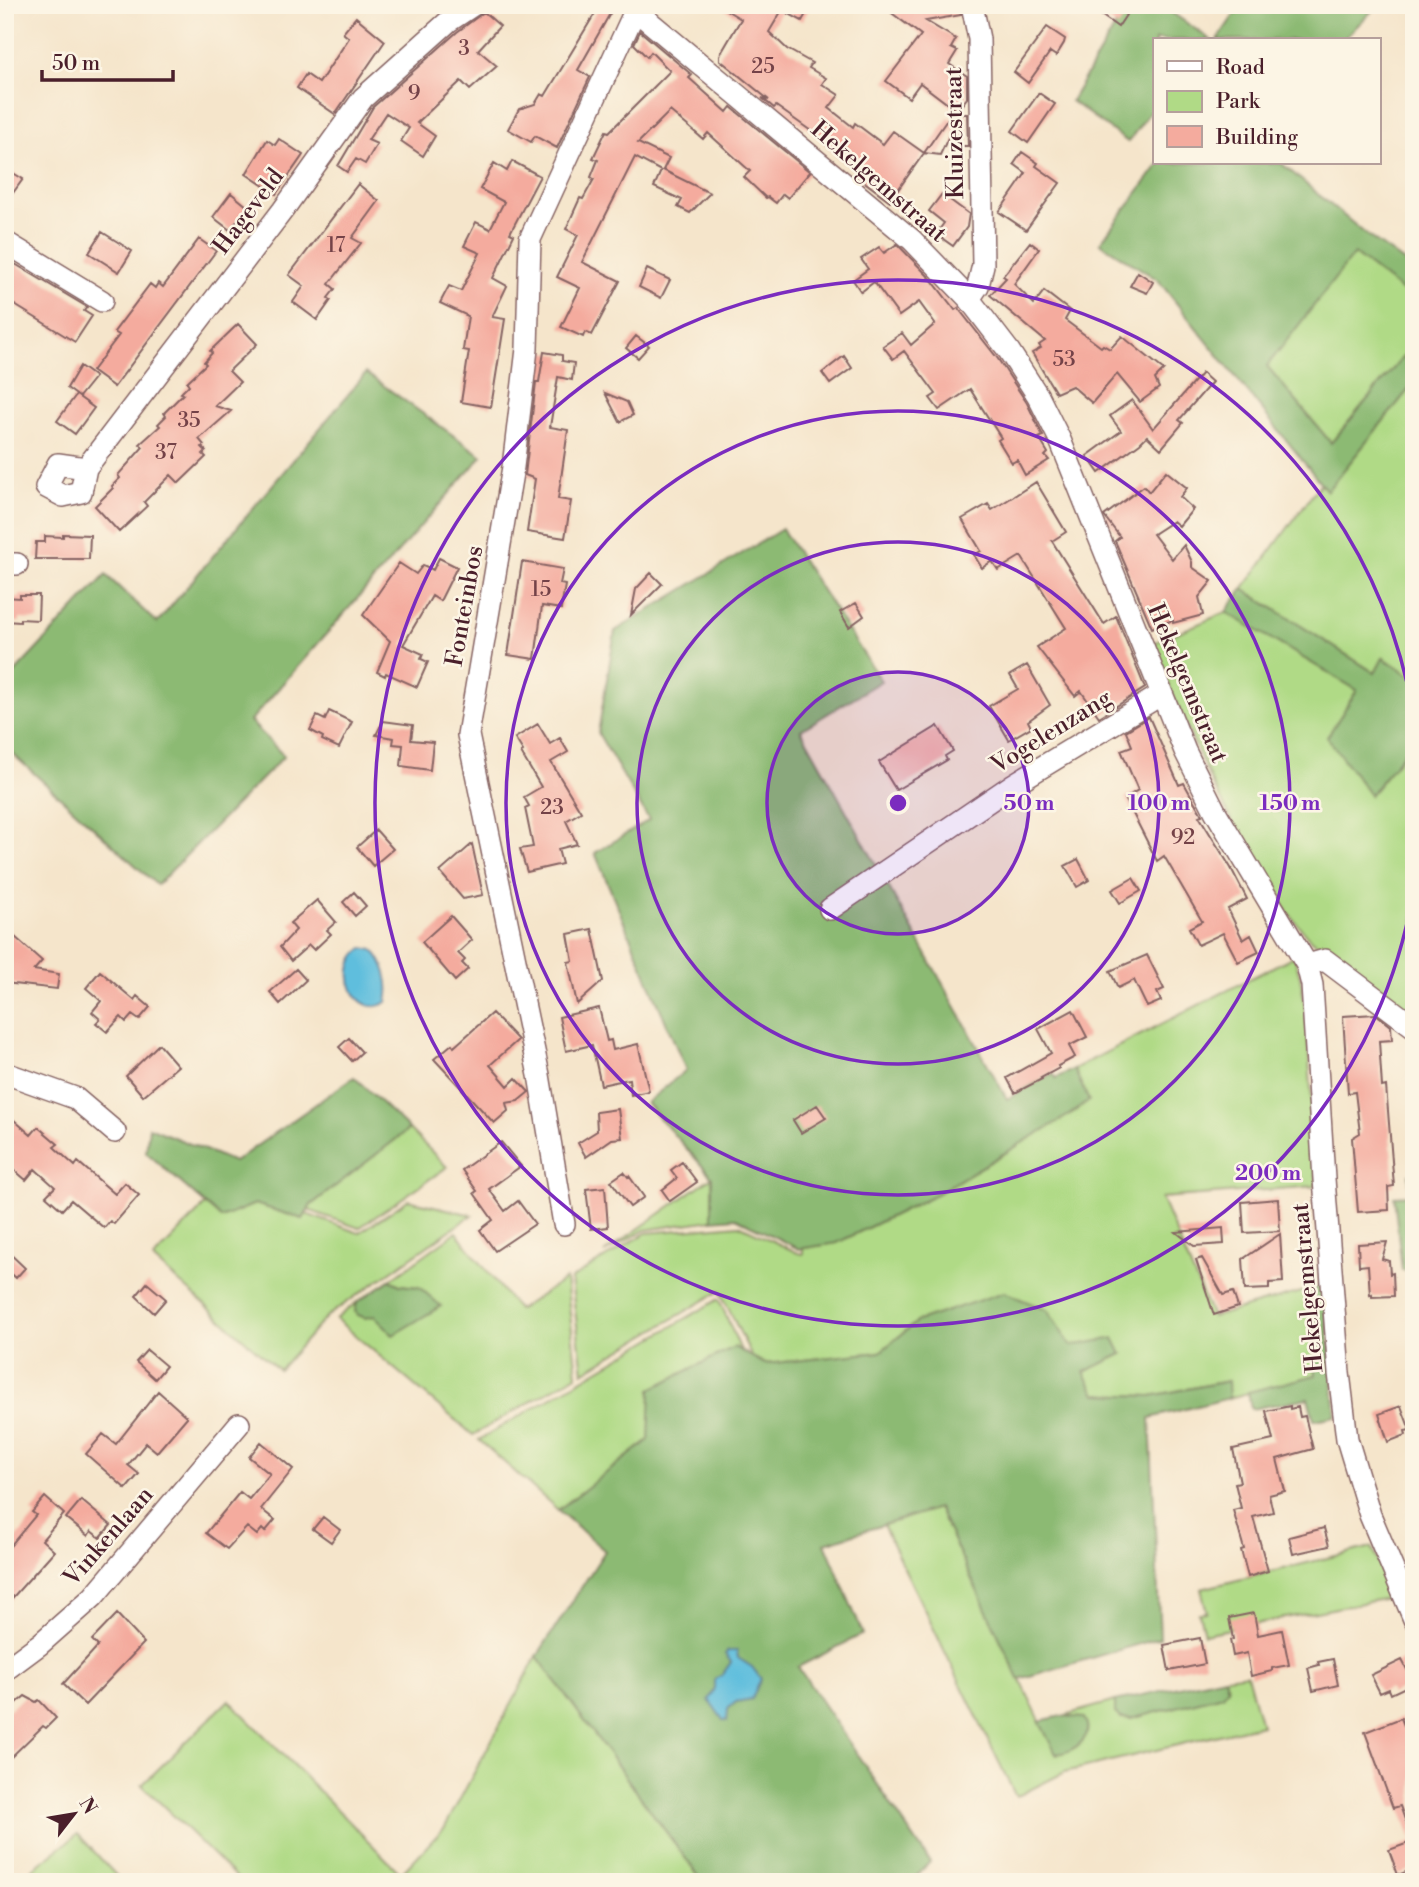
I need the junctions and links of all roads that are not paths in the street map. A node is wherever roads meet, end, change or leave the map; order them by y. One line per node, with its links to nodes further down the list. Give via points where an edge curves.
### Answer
1 (473, 5): 7 (street, Hageveld, via 363,98)
2 (972, 5): 5 (street, Kluizestraat, via 979,39 983,265)
3 (632, 8): 5 (street, Hekelgemstraat, via 912,240); 14 (street, Fonteinbos, via 530,239 527,349 512,478 468,735 539,1075)
4 (5, 242): 6 (street)
5 (969, 299): 8 (street, Hekelgemstraat, via 1038,396 1060,440)
6 (103, 301)
7 (86, 468)
8 (1162, 694): 9 (street, Vogelenzang, via 1014,784); 10 (street, Hekelgemstraat, via 1215,811)
9 (830, 909)
10 (1307, 965): 11 (street, via 1325,960); 16 (street, Hekelgemstraat, via 1347,1439 1370,1515)
11 (1414, 1027)
12 (5, 1073): 13 (street, via 75,1098)
13 (116, 1132)
14 (564, 1224)
15 (239, 1424): 17 (street, Vinkenlaan, via 93,1597)
16 (1414, 1619)
17 (5, 1670)

